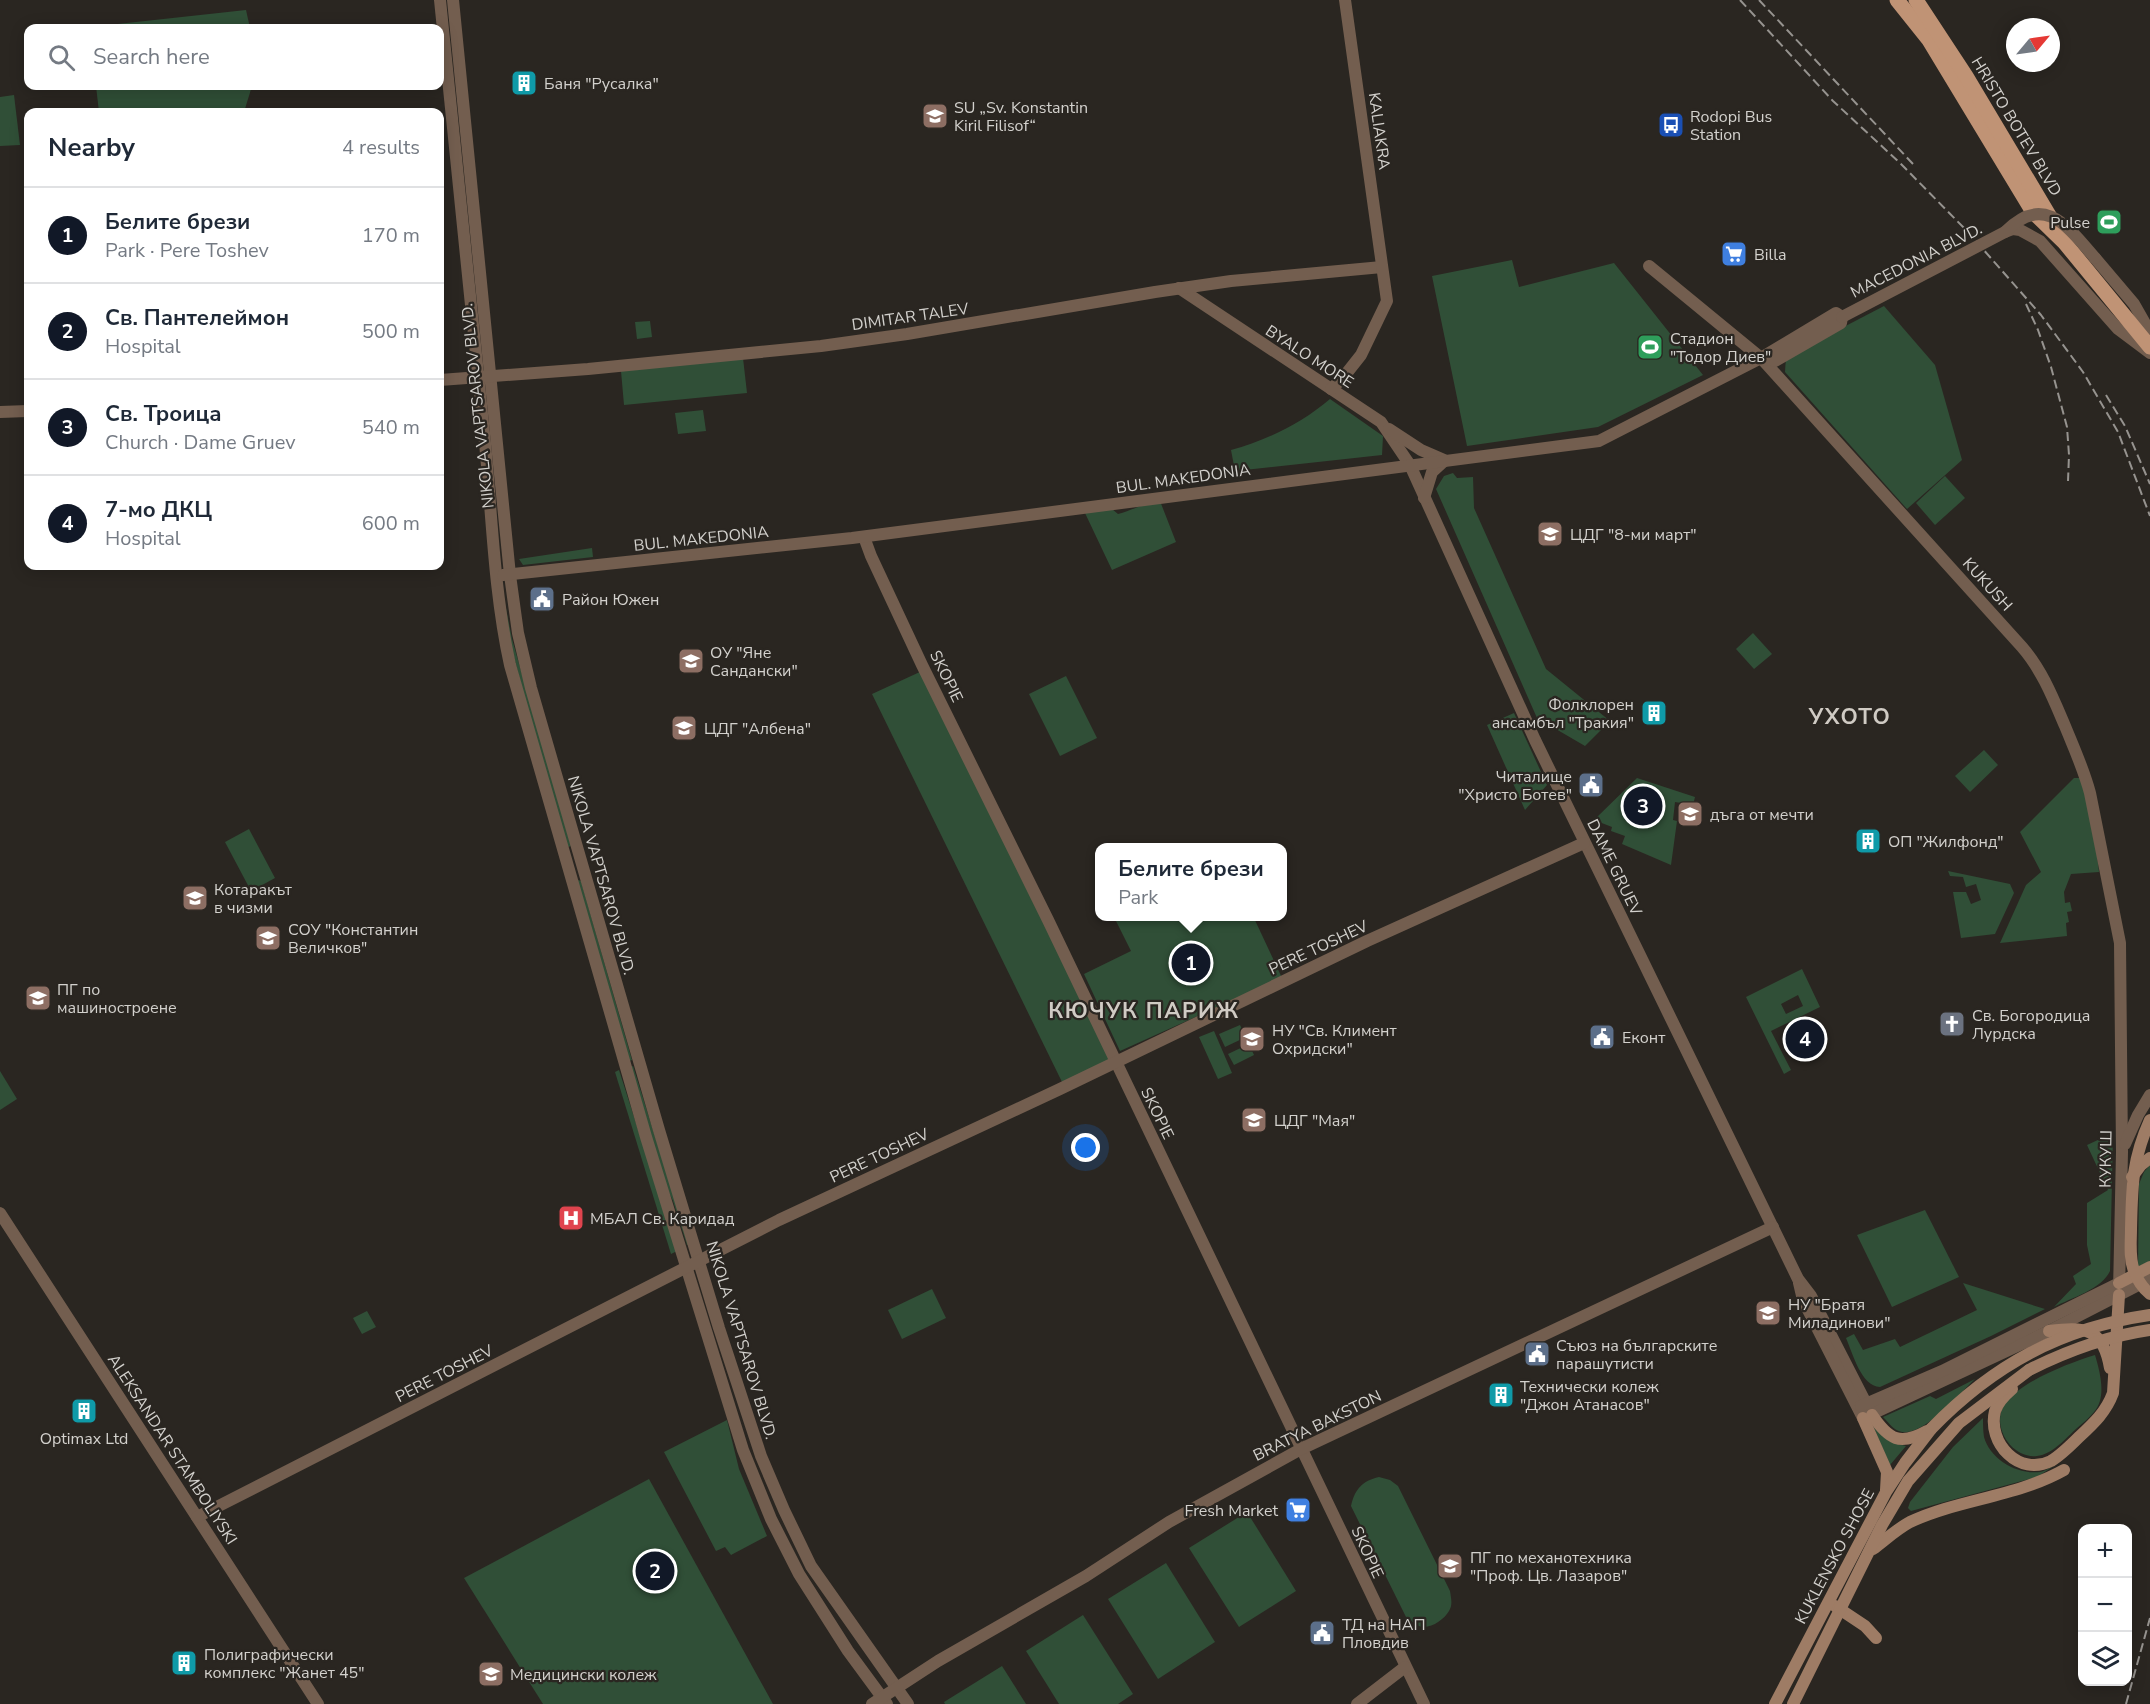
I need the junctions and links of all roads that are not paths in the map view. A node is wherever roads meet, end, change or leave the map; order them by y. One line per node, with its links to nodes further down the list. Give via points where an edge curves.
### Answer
1 (440, 0): 6 (street, NIKOLA VAPTSAROV BLVD.)
2 (453, 0): 19 (street, NIKOLA VAPTSAROV BLVD.)
3 (1345, 0): 11 (street, KALIAKRA)
4 (1897, 0): 9 (main road, via 1929,40 2033,212)
5 (1920, 2): 9 (main road, HRISTO BOTEV BLVD)
6 (442, 24)
7 (444, 41): 18 (street, NIKOLA VAPTSAROV BLVD.)
8 (2006, 232): 13 (street, MACEDONIA BLVD., bridge); 14 (street, MACEDONIA BLVD., bridge, via 2016,221 2038,214 2065,224 2134,304); 16 (street, MACEDONIA BLVD., via 2020,230 2034,236 2118,329)
9 (2064, 242): 15 (main road, HRISTO BOTEV BLVD)
10 (1648, 266): 17 (street, KUKUSH)
11 (1382, 267): 12 (street, DIMITAR TALEV); 21 (street, KALIAKRA, via 1387,301 1361,355)
12 (1179, 288): 19 (street, DIMITAR TALEV, via 844,343); 21 (street, BYALO MORE)
13 (1842, 317): 17 (street, BUL. MAKEDONIA, via 1836,313)
14 (2150, 332)
15 (2150, 347)
16 (2150, 353)
17 (1761, 358): 25 (street, BUL. MAKEDONIA, via 1599,441); 34 (street, KUKUSH, via 2038,669 2083,768 2090,793 2120,943)
18 (477, 376): 19 (street, DIMITAR TALEV); 20 (street, DIMITAR TALEV); 32 (street, NIKOLA VAPTSAROV BLVD.)
19 (491, 376): 31 (street, NIKOLA VAPTSAROV BLVD.)
20 (444, 380)
21 (1331, 390): 24 (street, BYALO MORE)
22 (24, 411): 23 (street)
23 (0, 412)
24 (1381, 422): 25 (street, via 1411,444); 26 (street, BYALO MORE)
25 (1445, 460): 26 (street, BUL. MAKEDONIA); 27 (street, via 1432,472)
26 (1410, 465): 27 (street, DAME GRUEV); 28 (street, BUL. MAKEDONIA)
27 (1424, 498): 33 (street, DAME GRUEV)
28 (883, 534): 29 (street, BUL. MAKEDONIA); 30 (street)
29 (864, 537): 30 (street, SKOPIE); 31 (street, BUL. MAKEDONIA)
30 (871, 556): 35 (street, SKOPIE)
31 (510, 575): 32 (street, BUL. MAKEDONIA); 43 (street, NIKOLA VAPTSAROV BLVD., via 531,688)
32 (496, 576): 45 (street, NIKOLA VAPTSAROV BLVD., via 515,683)
33 (1584, 843): 35 (street, PERE TOSHEV); 42 (street, DAME GRUEV)
34 (2122, 1022): 38 (street, КУКУШ)
35 (1115, 1061): 43 (street, PERE TOSHEV); 56 (street, SKOPIE)
36 (2150, 1095): 38 (street)
37 (2150, 1120): 40 (main road, bridge)
38 (2122, 1152): 47 (street, КУКУШ)
39 (2150, 1158): 40 (main road, bridge)
40 (2132, 1178): 48 (main road, bridge, via 2133,1269)
41 (0, 1213): 59 (street, ALEKSANDAR STAMBOLIYSKI)
42 (1773, 1227): 54 (street, DAME GRUEV, via 1798,1279 1811,1296); 56 (street, BRATYA BAKSTON)
43 (700, 1260): 45 (street, PERE TOSHEV); 65 (street, NIKOLA VAPTSAROV BLVD., via 745,1407 784,1510 817,1575)
44 (2150, 1267): 47 (main road)
45 (686, 1269): 59 (street, PERE TOSHEV); 66 (street, NIKOLA VAPTSAROV BLVD., via 739,1439 771,1519 818,1606)
46 (2150, 1279): 47 (street)
47 (2119, 1289): 51 (street); 53 (main road); 54 (street)
48 (2150, 1294)
49 (2150, 1315): 55 (main road, bridge, via 2073,1333 2019,1358 1970,1392)
50 (2150, 1330): 52 (main road, bridge, via 2090,1344)
51 (2049, 1331): 53 (main road, via 2082,1329 2095,1336 2109,1361); 54 (street)
52 (2029, 1370): 53 (main road, via 1995,1411 1994,1432 1998,1442 2008,1456 2024,1463 2040,1464 2061,1454 2105,1412); 60 (main road, KUKLENSKO SHOSE, via 1970,1413 1944,1439 1908,1480)
53 (2113, 1393)
54 (1865, 1411): 55 (main road, via 1887,1434 1900,1440); 58 (main road, via 1887,1472)
55 (1931, 1429): 58 (main road, KUKLENSKO SHOSE)
56 (1301, 1449): 64 (street, SKOPIE); 65 (street, BRATYA BAKSTON, via 1169,1522)
57 (2064, 1470): 60 (main road, via 2032,1486 1907,1523)
58 (1886, 1492): 61 (main road, KUKLENSKO SHOSE)
59 (197, 1517): 67 (street, ALEKSANDAR STAMBOLIYSKI)
60 (1869, 1552): 62 (main road, KUKLENSKO SHOSE)
61 (1828, 1603): 62 (main road); 71 (main road, KUKLENSKO SHOSE)
62 (1841, 1609): 63 (main road); 72 (main road, KUKLENSKO SHOSE)
63 (1876, 1638)
64 (1406, 1667): 69 (street); 70 (street, SKOPIE)
65 (896, 1689): 66 (street, BRATYA BAKSTON); 68 (street, NIKOLA VAPTSAROV BLVD.)
66 (881, 1702)
67 (318, 1704)
68 (908, 1704)
69 (1358, 1704)
70 (1424, 1704)
71 (1775, 1704)
72 (1793, 1704)

